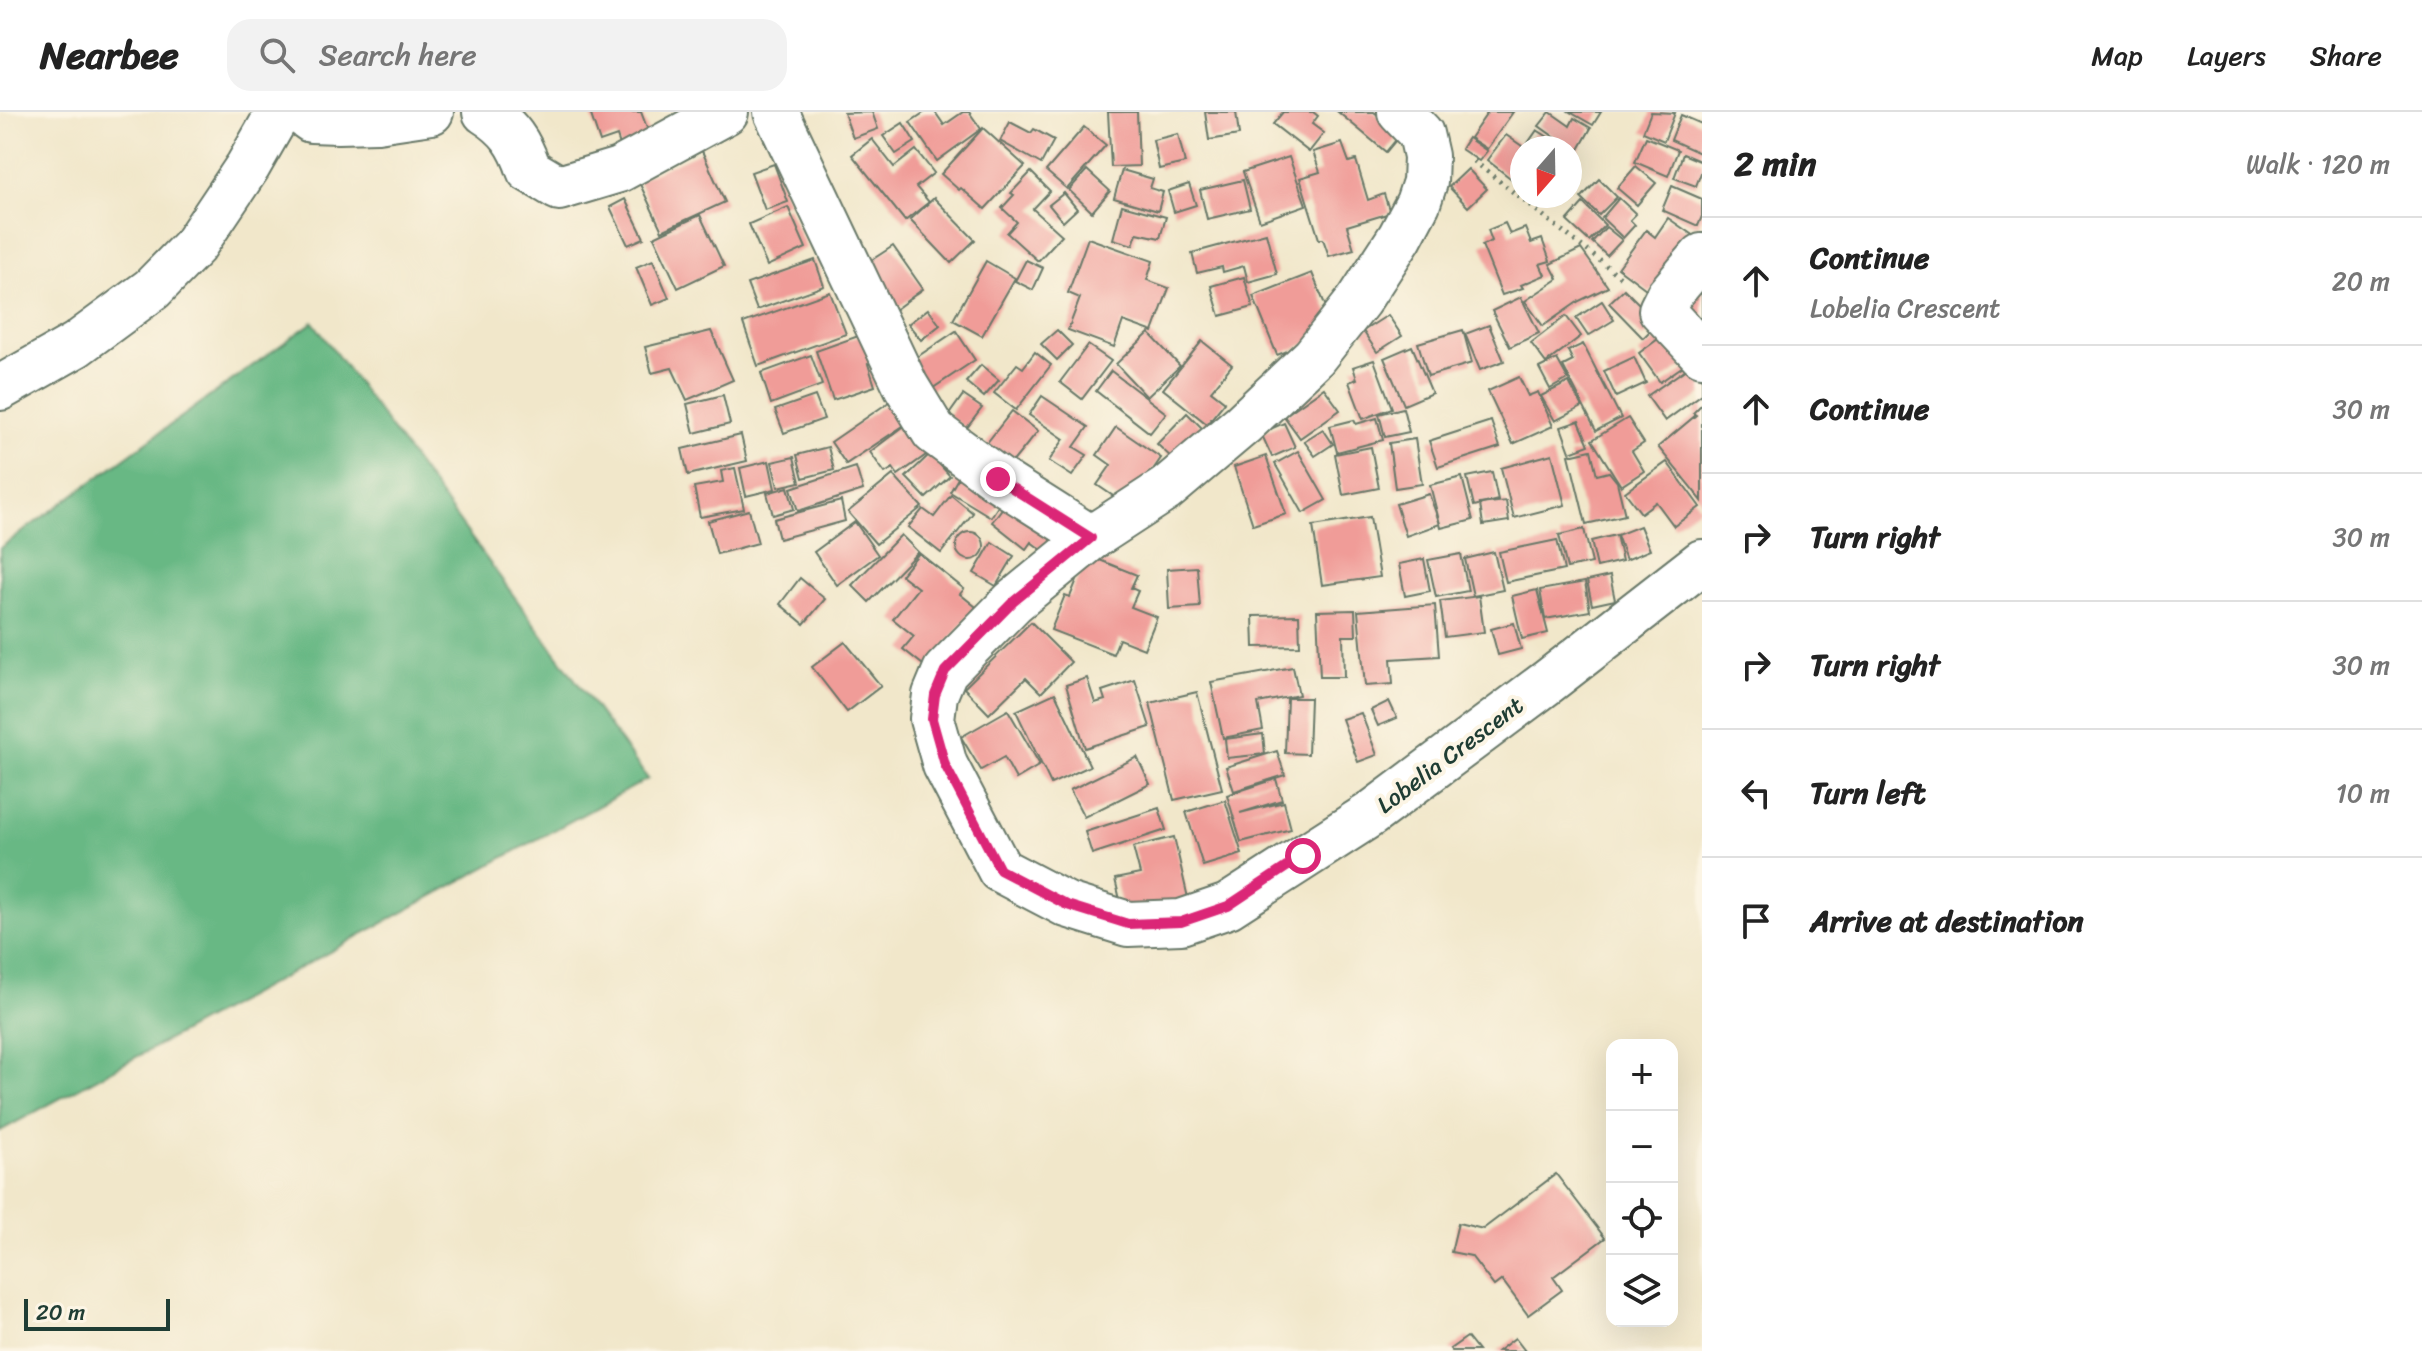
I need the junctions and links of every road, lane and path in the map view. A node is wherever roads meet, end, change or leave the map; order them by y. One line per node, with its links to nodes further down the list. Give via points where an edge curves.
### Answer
1 (279, 112): 11 (street, via 195,245 152,289 76,345)
2 (300, 112): 3 (street, via 311,120 338,121)
3 (431, 112)
4 (485, 112): 5 (street, via 506,126 529,170 559,188 619,170)
5 (726, 112)
6 (776, 112): 12 (street, via 906,386 934,432)
7 (1412, 129): 9 (path, via 1472,159); 12 (street, Lobelia Crescent, via 1426,156 1425,182 1400,237 1359,300 1314,357 1243,424 1166,489)
8 (1702, 256): 9 (street)
9 (1661, 310): 10 (street)
10 (1702, 354)
11 (3, 381)
12 (1091, 538): 13 (street, Lobelia Crescent, via 1013,602 945,671 932,719 945,765 1000,870 1067,905 1128,924 1181,922 1228,906 1371,814)
13 (1702, 562)

